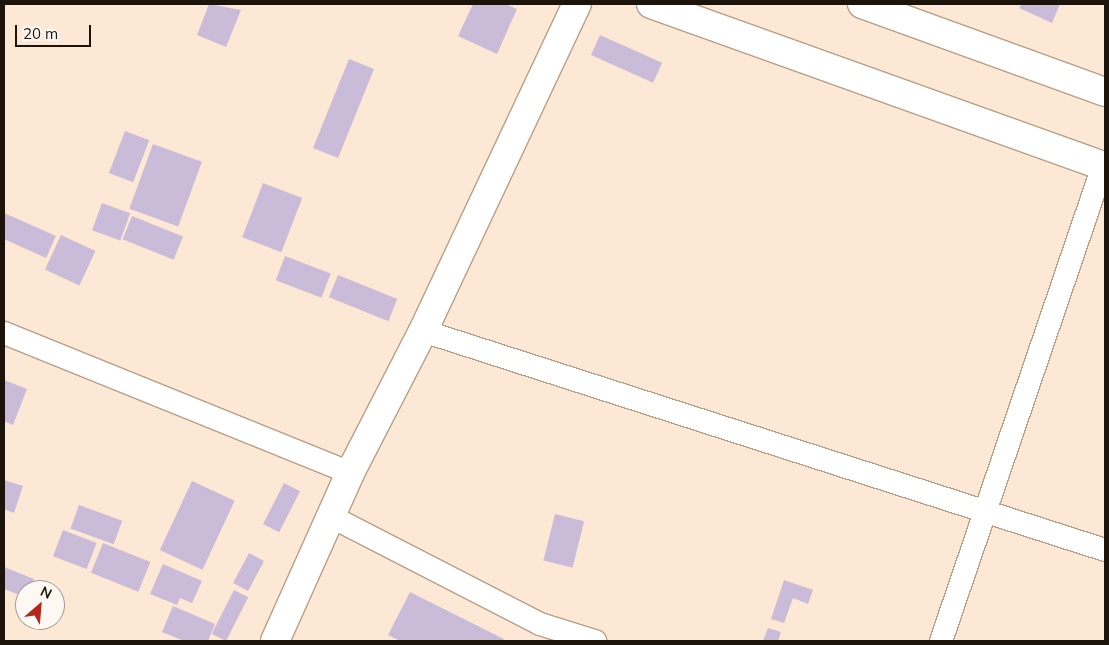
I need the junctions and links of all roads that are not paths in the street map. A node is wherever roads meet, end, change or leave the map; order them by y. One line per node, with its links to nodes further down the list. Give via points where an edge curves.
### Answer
1 (576, 4): 6 (main road)
2 (651, 4): 5 (main road)
3 (862, 4): 4 (main road)
4 (1105, 92)
5 (1104, 166): 9 (street)
6 (423, 331): 8 (main road); 9 (street)
7 (4, 333): 8 (street)
8 (350, 473): 10 (main road)
9 (983, 512): 11 (street); 14 (street)
10 (332, 517): 12 (main road); 13 (street, via 540,624)
11 (1105, 550)
12 (275, 641)
13 (595, 641)
14 (940, 641)

